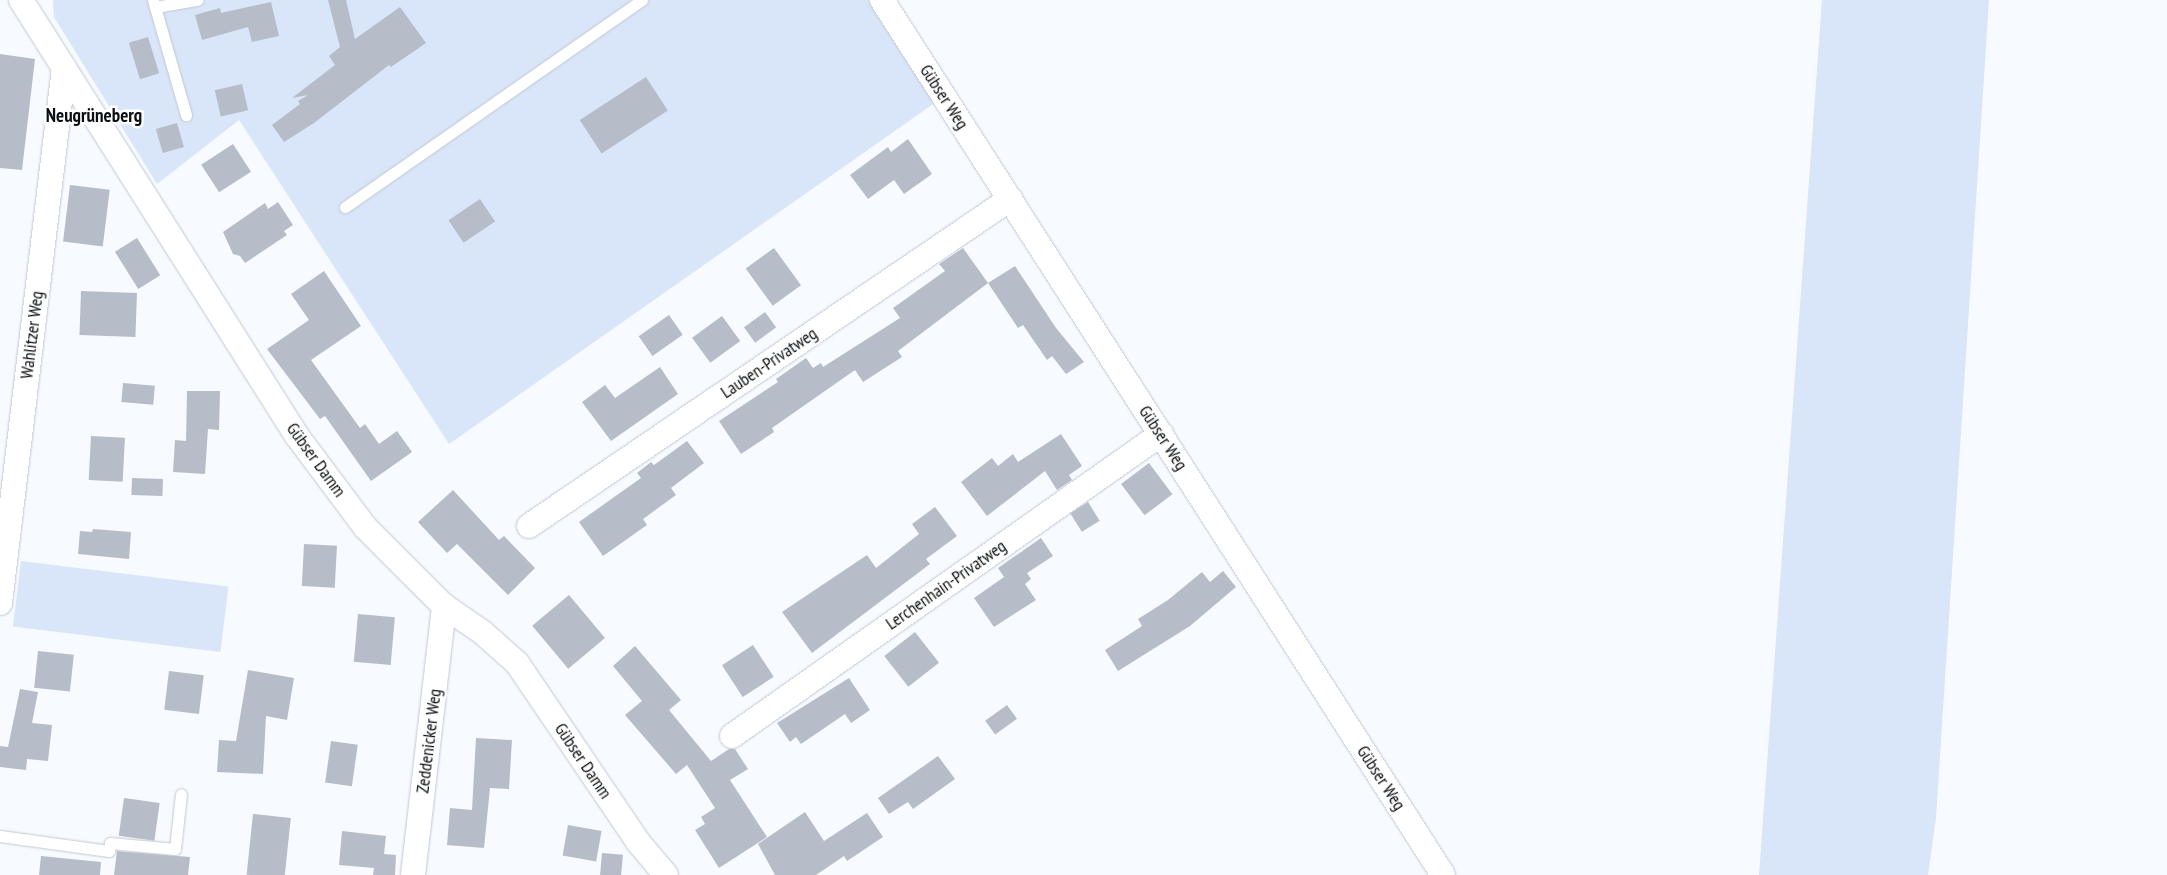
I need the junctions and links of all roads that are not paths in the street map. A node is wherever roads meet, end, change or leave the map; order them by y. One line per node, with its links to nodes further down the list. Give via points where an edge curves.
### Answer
1 (21, 0): 6 (street, Gübser Damm)
2 (197, 0): 5 (lane)
3 (642, 0): 9 (lane)
4 (882, 0): 8 (street, Gübser Weg)
5 (154, 4): 7 (lane)
6 (64, 68): 12 (street, Wahlitzer Weg); 13 (street, Gübser Damm, via 297,436 365,527)
7 (186, 115)
8 (1010, 198): 10 (street, Gübser Weg); 11 (street, Lauben-Privatweg)
9 (345, 206)
10 (1161, 434): 14 (street, Lerchenhain-Privatweg); 19 (street, Gübser Weg)
11 (529, 526)
12 (0, 602)
13 (444, 606): 17 (street, Zeddenicker Weg); 18 (street, Gübser Damm, via 482,632 517,663 638,842)
14 (732, 736)
15 (181, 794): 16 (lane, via 175,849 110,842 109,851)
16 (0, 836)
17 (413, 875)
18 (666, 875)
19 (1443, 875)

